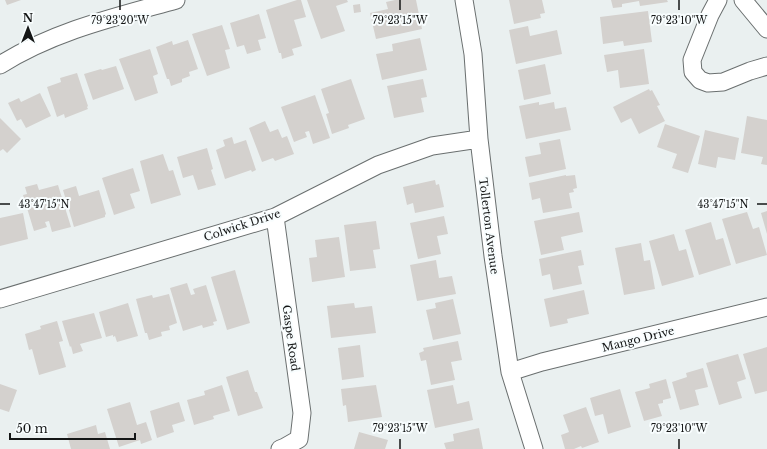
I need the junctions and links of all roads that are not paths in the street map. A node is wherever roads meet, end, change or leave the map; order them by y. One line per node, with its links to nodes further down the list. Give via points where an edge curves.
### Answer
1 (176, 0): 6 (street, via 76,28 17,54)
2 (464, 0): 8 (street, Tollerton Avenue, via 474,54)
3 (718, 0): 7 (street, via 692,60 693,72 700,80 708,83 723,82)
4 (743, 0): 5 (street)
5 (767, 29)
6 (0, 65)
7 (767, 66)
8 (479, 139): 9 (street, Colwick Drive, via 432,146 378,165); 12 (street, Tollerton Avenue)
9 (274, 217): 10 (street, Colwick Drive); 13 (street, Gaspe Road, via 302,413 299,439)
10 (0, 299)
11 (767, 307): 12 (street, Mango Drive)
12 (510, 372): 14 (street, Tollerton Avenue)
13 (280, 449)
14 (534, 449)

